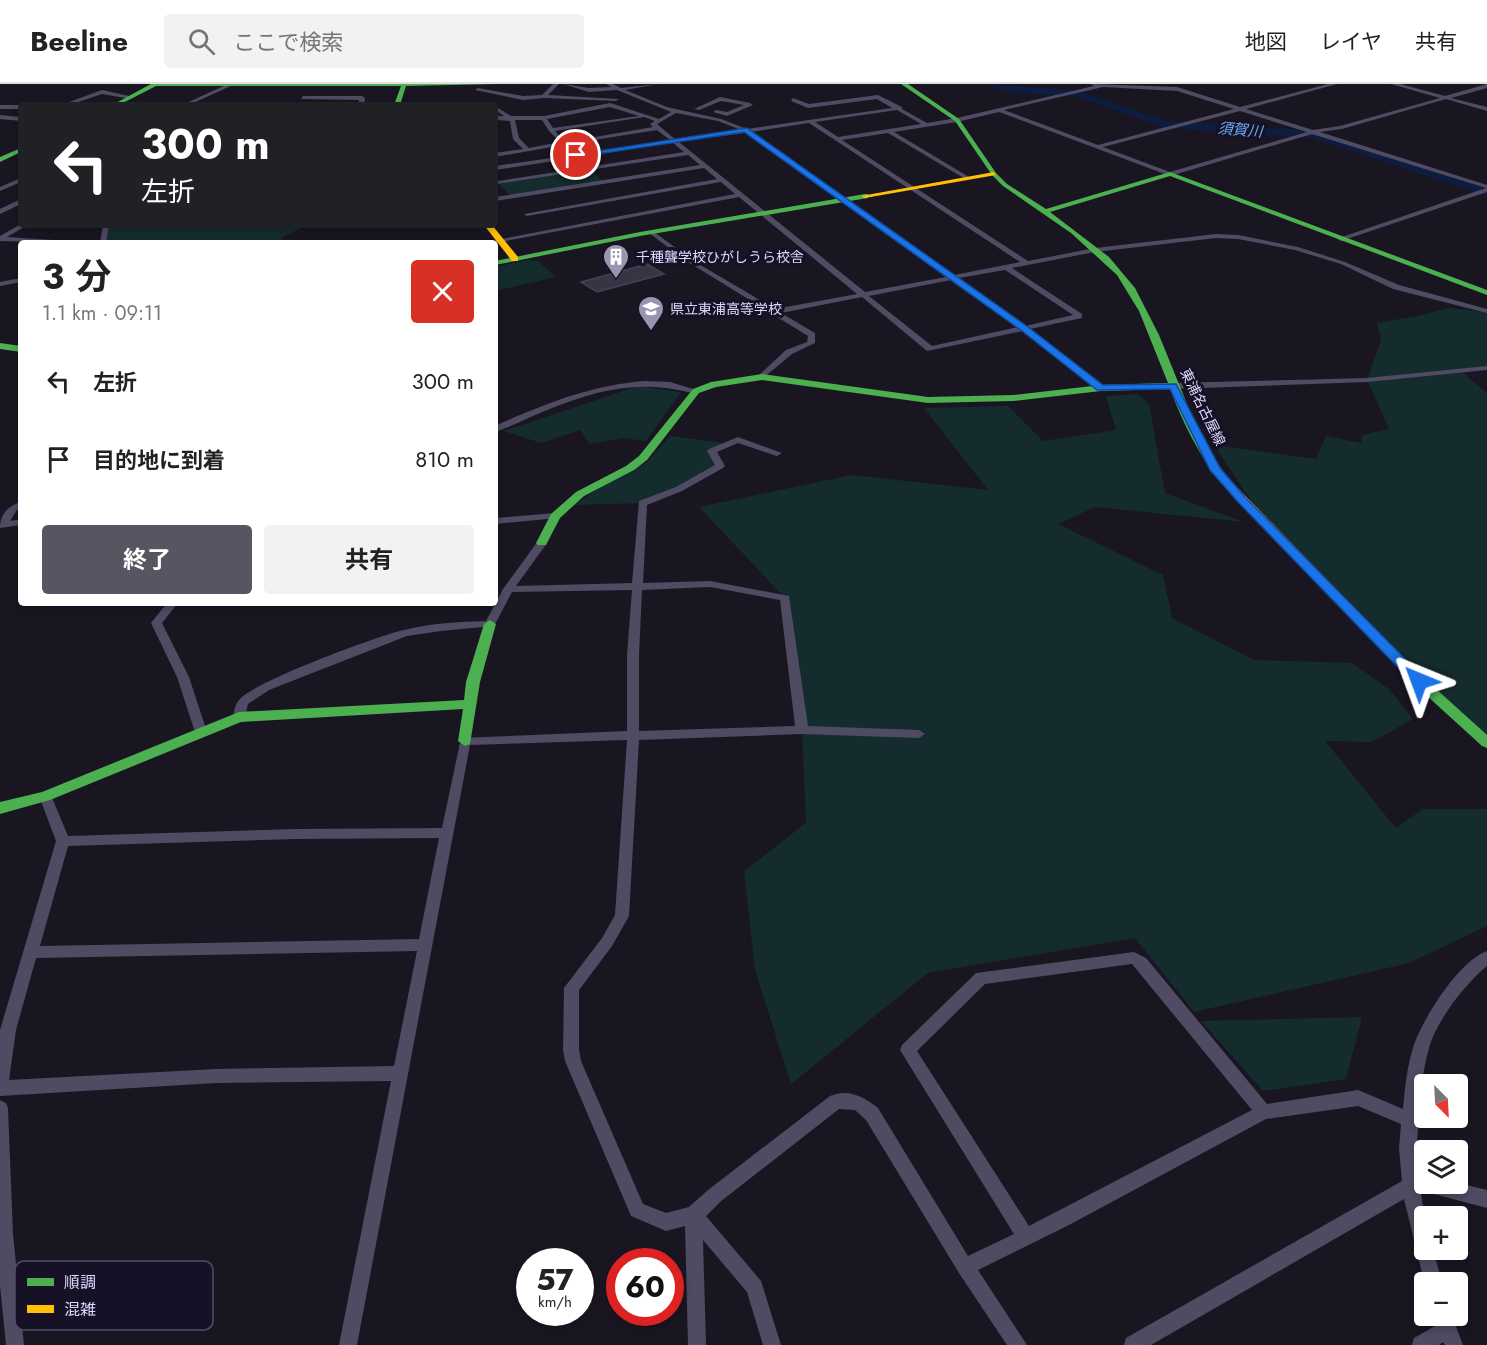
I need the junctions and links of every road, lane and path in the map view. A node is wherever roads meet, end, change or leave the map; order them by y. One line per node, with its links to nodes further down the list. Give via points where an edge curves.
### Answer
1 (154, 84): 2 (main road); 20 (main road)
2 (231, 84): 3 (main road); 29 (street)
3 (314, 84): 4 (main road); 23 (street)
4 (404, 84): 5 (main road); 32 (main road)
5 (422, 84): 16 (main road)
6 (495, 84): 16 (main road)
7 (556, 84): 19 (street)
8 (566, 84): 18 (street, via 589,90)
9 (609, 84): 18 (street)
10 (655, 84): 18 (street)
11 (904, 84): 53 (main road, 東浦名古屋線)
12 (1094, 84): 15 (street)
13 (1334, 84): 41 (street)
14 (1394, 84): 25 (street)
15 (1103, 85): 41 (street, via 1177,89); 42 (street)
16 (474, 86): 19 (street, via 523,98); 21 (street)
17 (1487, 86): 25 (street)
18 (619, 89): 22 (street)
19 (544, 96): 24 (street)
20 (131, 97): 27 (street, via 102,92); 28 (main road)
21 (484, 97)
22 (636, 97): 24 (street); 33 (street)
23 (303, 98): 30 (street); 31 (street, via 362,98)
24 (586, 98): 44 (street, via 574,104)
25 (1446, 98): 39 (street); 60 (street, via 1340,128)
26 (793, 100): 37 (street, via 808,106 874,96)
27 (73, 102)
28 (121, 102)
29 (192, 102)
30 (304, 102)
31 (361, 102)
32 (398, 102)
33 (653, 105): 38 (street, via 668,102); 43 (street)
34 (0, 107): 35 (street)
35 (18, 107)
36 (563, 108): 50 (street, via 528,113)
37 (900, 108): 54 (street); 55 (street)
38 (698, 109): 38 (street, via 727,114 750,105 720,99)
39 (1487, 109)
40 (498, 110): 51 (street)
41 (1242, 110): 60 (street); 64 (street)
42 (1001, 111): 53 (street); 64 (street)
43 (675, 112): 52 (street); 58 (street, via 730,121)
44 (567, 114): 45 (street, via 610,105); 49 (street)
45 (645, 116): 52 (street); 57 (street)
46 (0, 117): 47 (street)
47 (18, 118)
48 (498, 118): 51 (street)
49 (544, 118): 50 (street); 57 (street)
50 (532, 119): 51 (street)
51 (513, 120): 65 (street, via 516,139)
52 (658, 120): 56 (street, via 653,124)
53 (957, 120): 55 (street); 73 (main road, 東浦名古屋線)
54 (809, 121): 58 (street); 61 (street)
55 (926, 125): 59 (street)
56 (658, 128): 62 (street); 63 (street)
57 (551, 130): 63 (street)
58 (745, 130): 62 (street); 86 (street)
59 (889, 131): 61 (street); 75 (street)
60 (1312, 132): 74 (street); 81 (street)
61 (837, 139): 80 (street)
62 (674, 140): 67 (street); 69 (street)
63 (564, 142): 65 (street); 69 (street)
64 (1097, 147): 74 (street)
65 (528, 150): 68 (street)
66 (18, 151): 70 (main road)
67 (689, 153): 71 (street); 78 (street)
68 (498, 155)
69 (576, 155): 72 (street)
70 (0, 160)
71 (705, 165): 76 (street); 84 (street)
72 (498, 168)
73 (994, 174): 75 (main road); 88 (main road, 東浦名古屋線)
74 (1170, 174): 88 (main road); 98 (main road)
75 (967, 178): 80 (main road)
76 (722, 180): 83 (street); 91 (street)
77 (18, 181): 82 (street)
78 (498, 181)
79 (498, 182): 84 (street)
80 (913, 188): 86 (main road); 104 (street)
81 (1487, 188): 98 (street)
82 (0, 189)
83 (740, 195): 90 (street); 94 (street)
84 (512, 197): 85 (street); 91 (street)
85 (498, 199)
86 (842, 200): 90 (main road); 106 (street)
87 (18, 203): 89 (street)
88 (1042, 212): 101 (main road, 東浦名古屋線)
89 (0, 213)
90 (763, 213): 95 (main road); 110 (street)
91 (527, 214): 94 (street)
92 (20, 228): 96 (street)
93 (491, 228): 97 (main road)
94 (543, 230): 97 (street)
95 (651, 232): 102 (main road); 112 (street, via 690,261)
96 (0, 239): 99 (street)
97 (500, 239): 100 (street); 102 (main road)
98 (1341, 239): 109 (main road)
99 (18, 240)
100 (496, 240)
101 (1095, 250): 104 (street); 111 (street, via 1216,236 1250,238 1322,255 1396,286); 118 (main road, 東浦名古屋線, via 1131,286)
102 (515, 259): 103 (main road)
103 (498, 262)
104 (1026, 263): 105 (street)
105 (1006, 267): 106 (street); 113 (street, via 1079,316)
106 (951, 278): 110 (street); 113 (street)
107 (18, 281): 108 (street)
108 (0, 284)
109 (1487, 293)
110 (864, 294): 112 (street); 113 (street, via 930,349)
111 (1486, 311)
112 (774, 312): 117 (street, via 812,336 811,343 789,352)
113 (1025, 329): 119 (street)
114 (0, 346): 115 (main road)
115 (18, 348)
116 (1487, 368): 118 (street, via 1367,380)
117 (762, 377): 119 (main road, via 928,400 1013,398); 120 (main road, via 726,382)
118 (1173, 386): 119 (main road); 140 (main road, 東浦名古屋線, via 1215,470 1228,485 1419,681)
119 (1101, 388)
120 (696, 392): 121 (street, via 679,385 616,384); 124 (main road, via 643,458 580,494)
121 (498, 428)
122 (777, 453): 129 (street, via 738,440 712,451 720,466 679,489 642,503)
123 (18, 507): 127 (street)
124 (555, 516): 125 (street); 128 (main road)
125 (498, 521)
126 (18, 522): 127 (street)
127 (1, 525)
128 (542, 543): 130 (street)
129 (637, 587): 130 (street); 135 (street, via 710,584 785,598); 138 (street)
130 (508, 589): 132 (street)
131 (170, 606): 136 (street, via 156,623 183,677)
132 (490, 624): 133 (main road, via 476,660); 134 (street, via 405,633 367,646 265,687 243,702)
133 (466, 704): 134 (main road); 139 (main road)
134 (239, 717): 136 (main road)
135 (802, 730): 137 (street); 138 (street)
136 (201, 732): 141 (main road)
137 (919, 734)
138 (633, 735): 139 (street); 159 (street, via 622,916 572,988 571,1050 637,1210 666,1222)
139 (465, 741): 143 (street)
140 (1487, 743)
141 (45, 796): 142 (main road); 144 (street)
142 (0, 808)
143 (447, 833): 144 (street); 145 (street)
144 (63, 841): 146 (street)
145 (424, 945): 146 (street); 149 (street)
146 (30, 952): 148 (street)
147 (1487, 957): 153 (street, via 1468,973 1439,1012 1422,1045)
148 (4, 1032): 150 (street)
149 (400, 1073): 150 (street); 165 (street)
150 (0, 1086)
151 (0, 1108): 164 (street, via 4,1234)
152 (1264, 1112): 153 (street, via 1358,1098); 160 (street); 160 (street, via 1134,958 981,978 908,1050)
153 (1411, 1120): 154 (street, via 1407,1149)
154 (1414, 1167)
155 (1414, 1185): 169 (street)
156 (1417, 1194): 162 (street, via 1414,1209)
157 (1467, 1194): 158 (street)
158 (1487, 1199)
159 (694, 1215): 161 (street, via 836,1101 858,1102 872,1114); 166 (street); 167 (street, via 754,1287)
160 (1026, 1237): 161 (street)
161 (965, 1267): 168 (street)
162 (1430, 1272)
163 (1448, 1330): 170 (street)
164 (15, 1345)
165 (348, 1345)
166 (698, 1345)
167 (772, 1345)
168 (1018, 1345)
169 (1133, 1345)
170 (1421, 1345)

